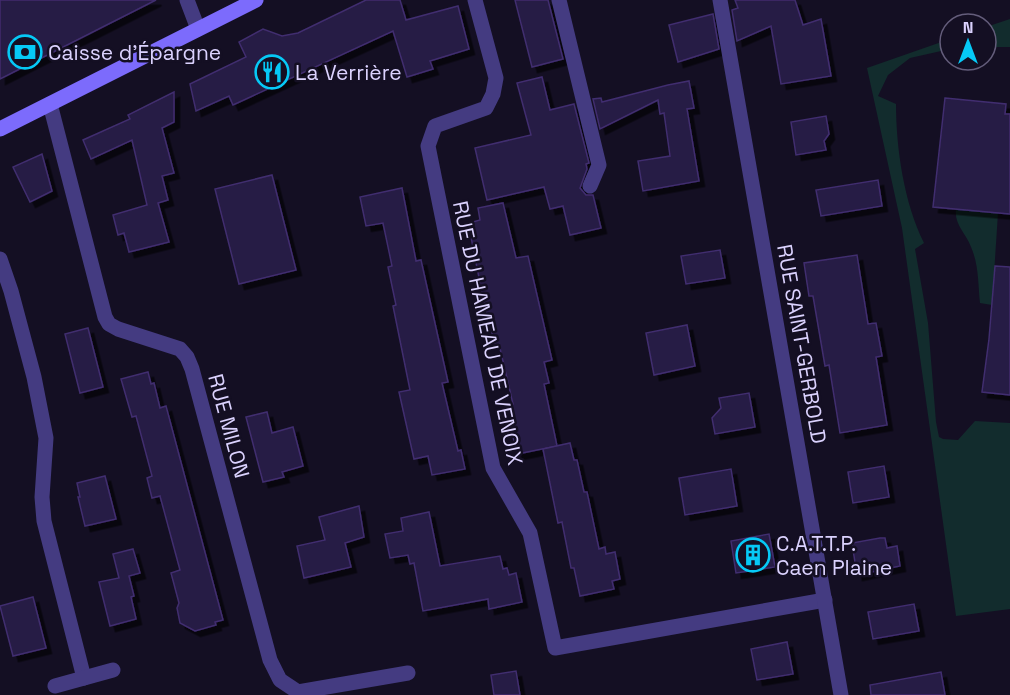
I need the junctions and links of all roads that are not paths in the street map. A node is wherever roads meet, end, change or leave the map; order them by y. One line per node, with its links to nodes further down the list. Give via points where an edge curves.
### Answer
1 (187, 0): 6 (street)
2 (256, 0): 6 (main road)
3 (475, 0): 11 (street, RUE DU HAMEAU DE VENOIX, via 496,78 493,94 486,108 435,126 428,146 493,468 530,533 555,648)
4 (559, 0): 9 (street, via 599,165)
5 (720, 0): 11 (street, RUE SAINT-GERBOLD)
6 (198, 29): 7 (main road)
7 (50, 104): 8 (main road); 13 (street, RUE MILON, via 105,317 117,328 180,349 192,369 270,660 280,680 298,692)
8 (0, 129)
9 (590, 186)
10 (0, 259): 14 (street, via 39,398 46,438 44,521)
11 (825, 600): 16 (street, RUE SAINT-GERBOLD)
12 (113, 670): 14 (street)
13 (408, 673)
14 (84, 678): 15 (street)
15 (55, 686)
16 (841, 695)

